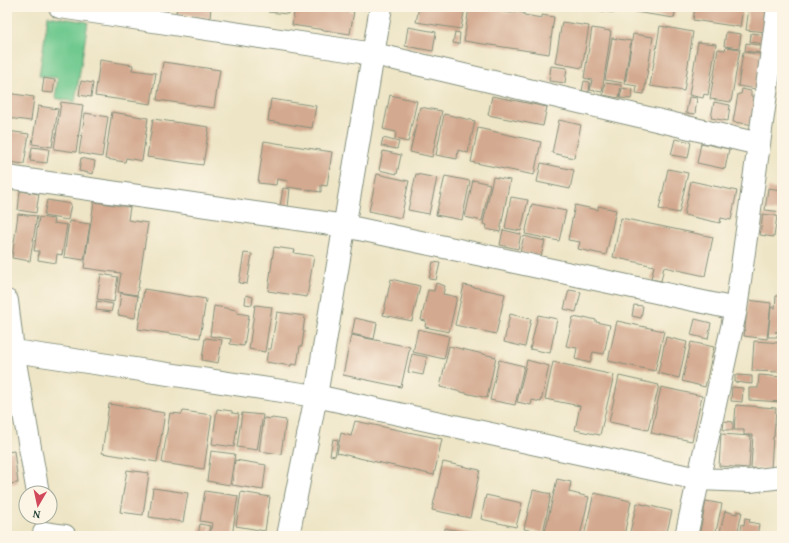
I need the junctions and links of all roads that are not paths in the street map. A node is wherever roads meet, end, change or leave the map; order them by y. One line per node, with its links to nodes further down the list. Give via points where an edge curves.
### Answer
1 (60, 7): 4 (street)
2 (381, 7): 5 (street)
3 (778, 7): 6 (street)
4 (160, 14): 5 (street)
5 (374, 54): 6 (street); 8 (street)
6 (759, 144): 10 (street)
7 (7, 178): 8 (street)
8 (345, 226): 10 (street); 12 (street)
9 (7, 301): 11 (street)
10 (736, 308): 14 (street)
11 (10, 350): 12 (street); 15 (street)
12 (316, 396): 14 (street); 16 (street)
13 (782, 477): 14 (street, via 750,481)
14 (698, 479): 17 (street)
15 (36, 485)
16 (288, 536)
17 (686, 536)

